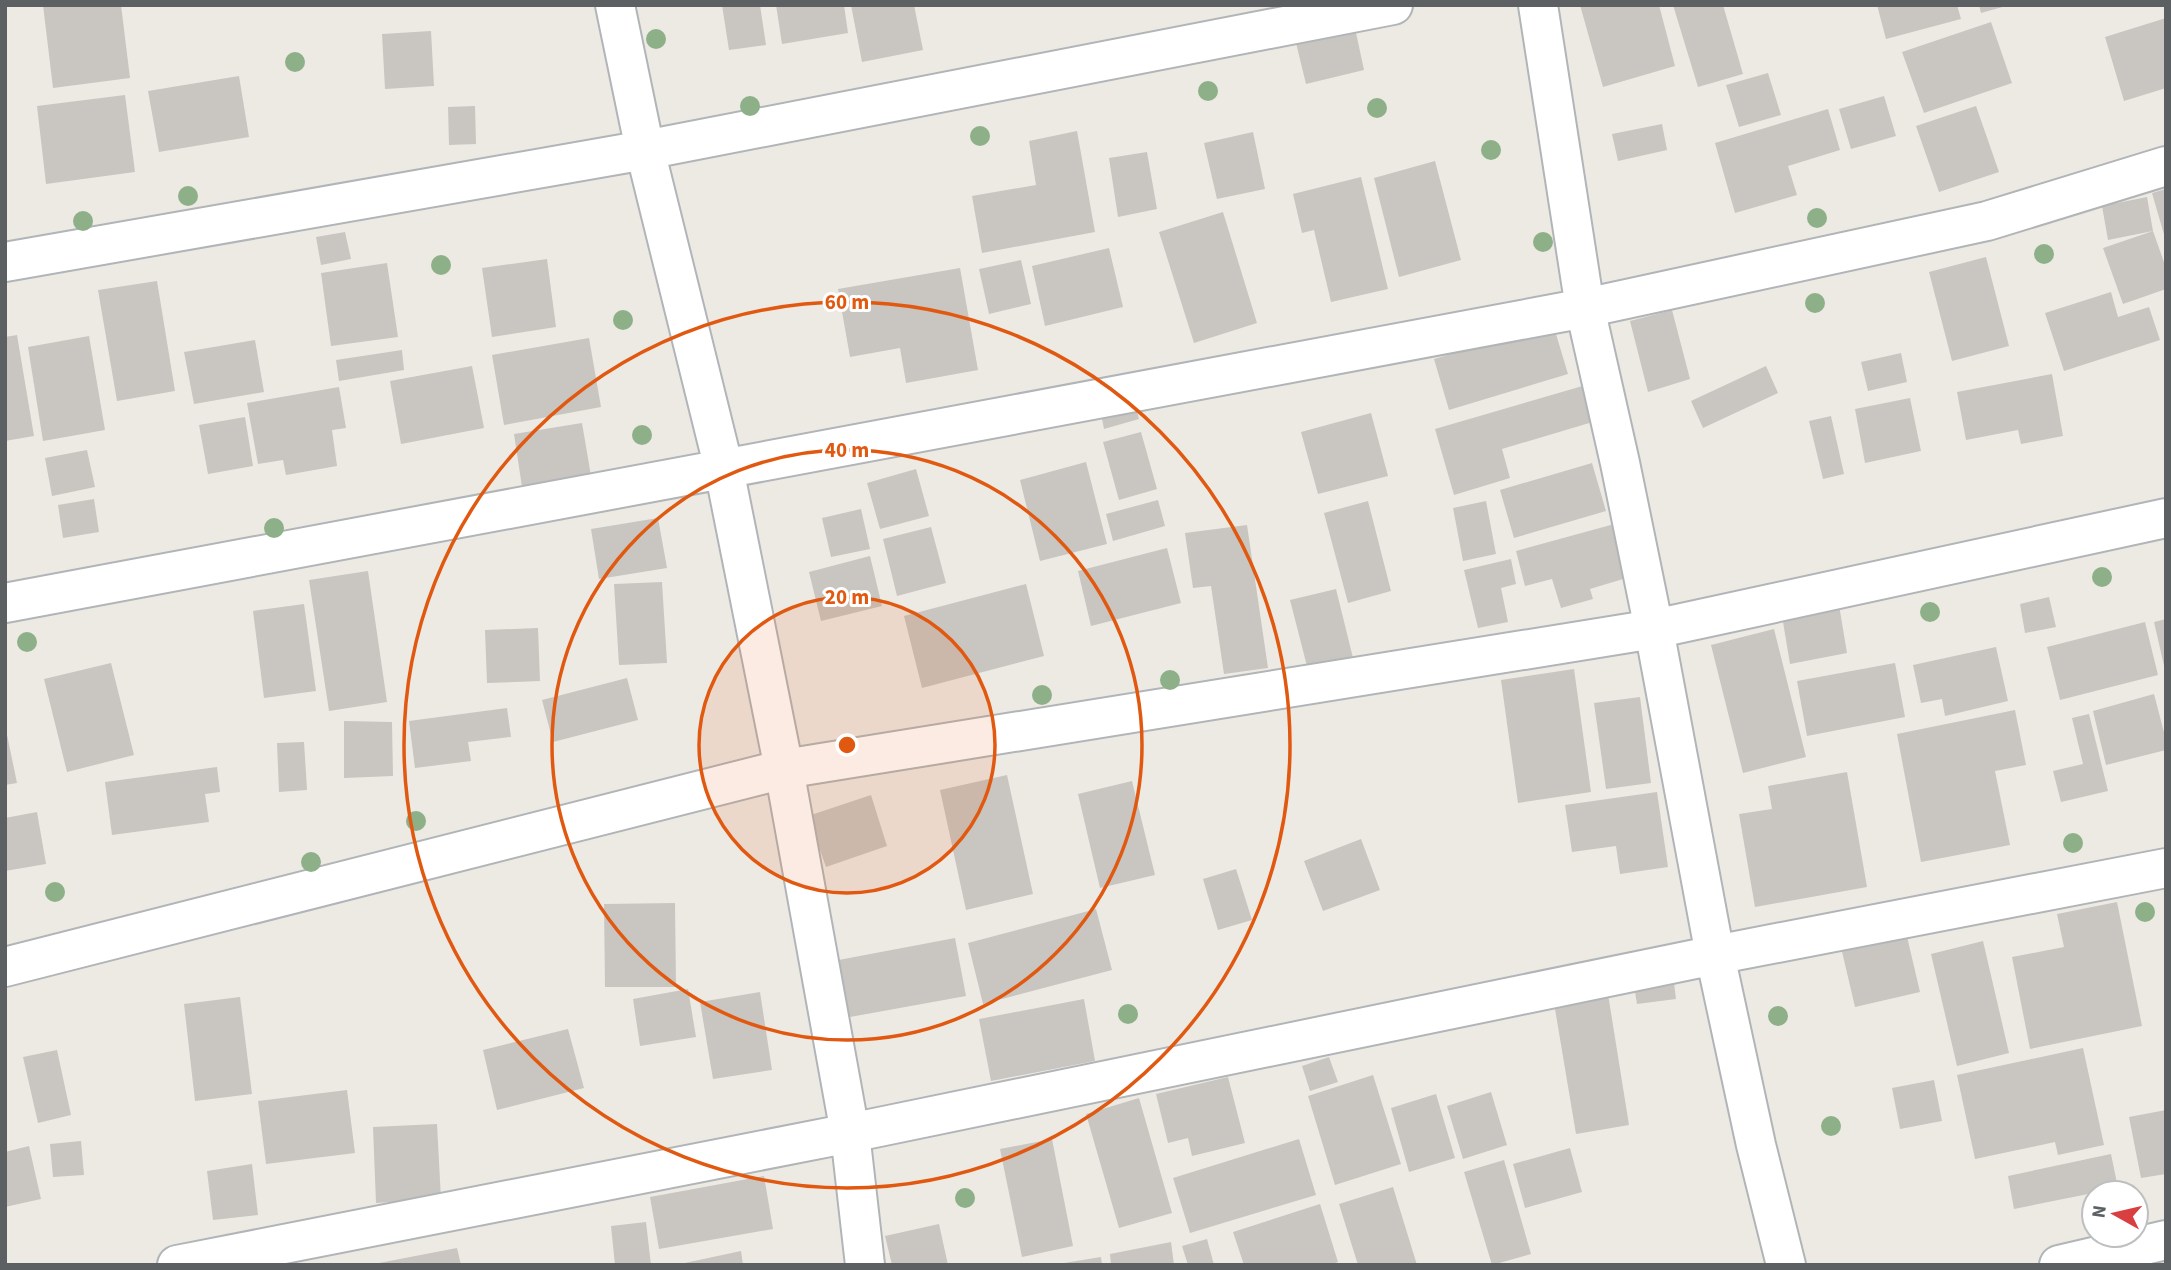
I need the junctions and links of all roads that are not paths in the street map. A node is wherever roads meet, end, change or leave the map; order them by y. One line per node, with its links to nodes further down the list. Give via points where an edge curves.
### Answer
1 (615, 5): 4 (street)
2 (1394, 5): 4 (street)
3 (1538, 5): 7 (street)
4 (645, 150): 6 (street); 8 (street)
5 (2166, 166): 7 (street, via 1987,221)
6 (5, 262)
7 (1585, 308): 8 (street); 11 (street)
8 (723, 469): 10 (street); 12 (street)
9 (2166, 518): 11 (street)
10 (5, 603)
11 (1654, 629): 12 (street); 14 (street)
12 (784, 769): 15 (street); 16 (street)
13 (2166, 868): 14 (street)
14 (1714, 956): 16 (street); 20 (street)
15 (5, 967)
16 (850, 1133): 18 (street); 19 (street)
17 (2166, 1240): 21 (street)
18 (177, 1265)
19 (865, 1265)
20 (1786, 1265)
21 (2059, 1265)

